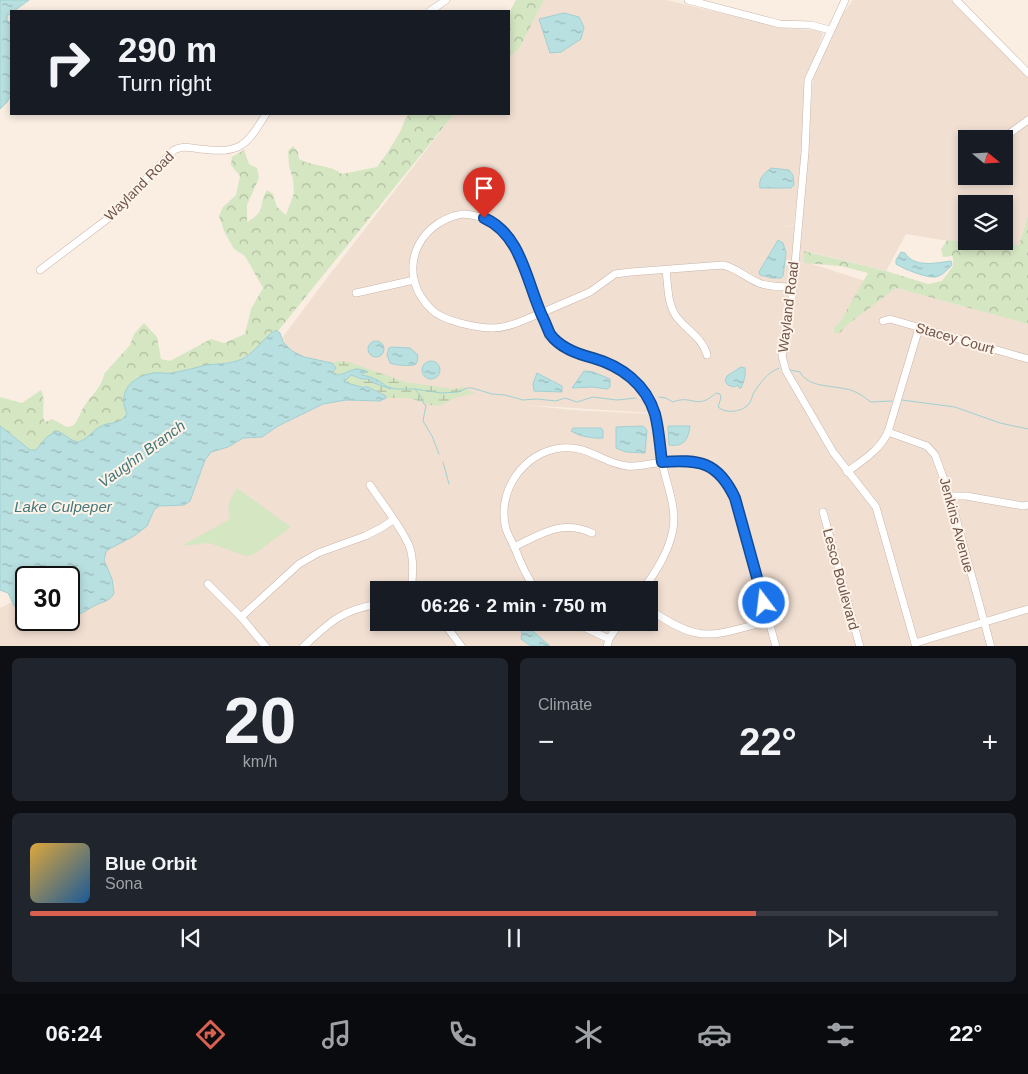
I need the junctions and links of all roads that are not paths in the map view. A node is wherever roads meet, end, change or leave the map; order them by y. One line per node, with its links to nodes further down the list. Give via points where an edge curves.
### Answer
1 (446, 0): 5 (street)
2 (688, 0): 6 (street, via 780,24 811,25)
3 (845, 0): 6 (street, Wayland Road)
4 (956, 0): 7 (street)
5 (431, 10)
6 (830, 30): 14 (street, Wayland Road, via 808,80 805,152)
7 (1028, 73)
8 (265, 115): 11 (street, Wayland Road, via 252,137 237,148 224,151 183,147 174,150 110,217)
9 (1028, 120): 10 (street)
10 (1013, 131)
11 (40, 270)
12 (666, 270): 14 (street, via 723,265 760,284); 16 (street, via 615,274 585,294); 19 (street, via 668,294 675,315 705,346)
13 (414, 280): 15 (street); 16 (street, via 420,296 433,311 455,321 494,328); 16 (street, via 412,268 416,250 429,230 452,216 479,216 500,227 514,243)
14 (792, 287): 23 (street, Wayland Road, via 782,349 783,362 832,452)
15 (356, 293)
16 (541, 313): 22 (street, via 551,334 566,348 617,367 641,387 655,414)
17 (883, 321): 18 (street, Stacey Court, via 890,319)
18 (919, 328): 20 (street, Stacey Court); 21 (street)
19 (707, 355)
20 (1028, 359)
21 (888, 432): 23 (street, via 878,448); 25 (street, Jenkins Avenue, via 926,446 935,455)
22 (662, 462): 30 (street, via 627,466 587,450 572,448 542,453 517,473 505,500 506,528); 33 (street, via 673,512 673,528 669,546); 39 (street, via 687,460 702,463 719,472 728,484 735,498)
23 (847, 472): 45 (street, Wayland Road, via 872,500 879,514)
24 (370, 485): 28 (street)
25 (950, 496): 26 (street); 40 (street, Jenkins Avenue)
26 (1028, 505)
27 (823, 512): 50 (street, Lesco Boulevard)
28 (393, 520): 31 (street, via 410,548); 38 (street, via 366,536 318,553 299,564)
29 (592, 533): 30 (street, via 561,527)
30 (514, 547): 32 (street)
31 (412, 581)
32 (530, 581)
33 (649, 581)
34 (208, 584): 38 (street)
35 (370, 606): 47 (street, via 336,617)
36 (1028, 609): 40 (street)
37 (658, 615): 39 (street, via 670,624 702,635 716,635)
38 (241, 617): 46 (street)
39 (769, 621): 49 (street)
40 (984, 622): 45 (street); 51 (street, Jenkins Avenue)
41 (450, 631): 48 (street)
42 (588, 631): 44 (street)
43 (615, 631): 44 (street)
44 (608, 643)
45 (915, 645)
46 (266, 646)
47 (303, 646)
48 (462, 646)
49 (776, 646)
50 (860, 646)
51 (991, 646)

